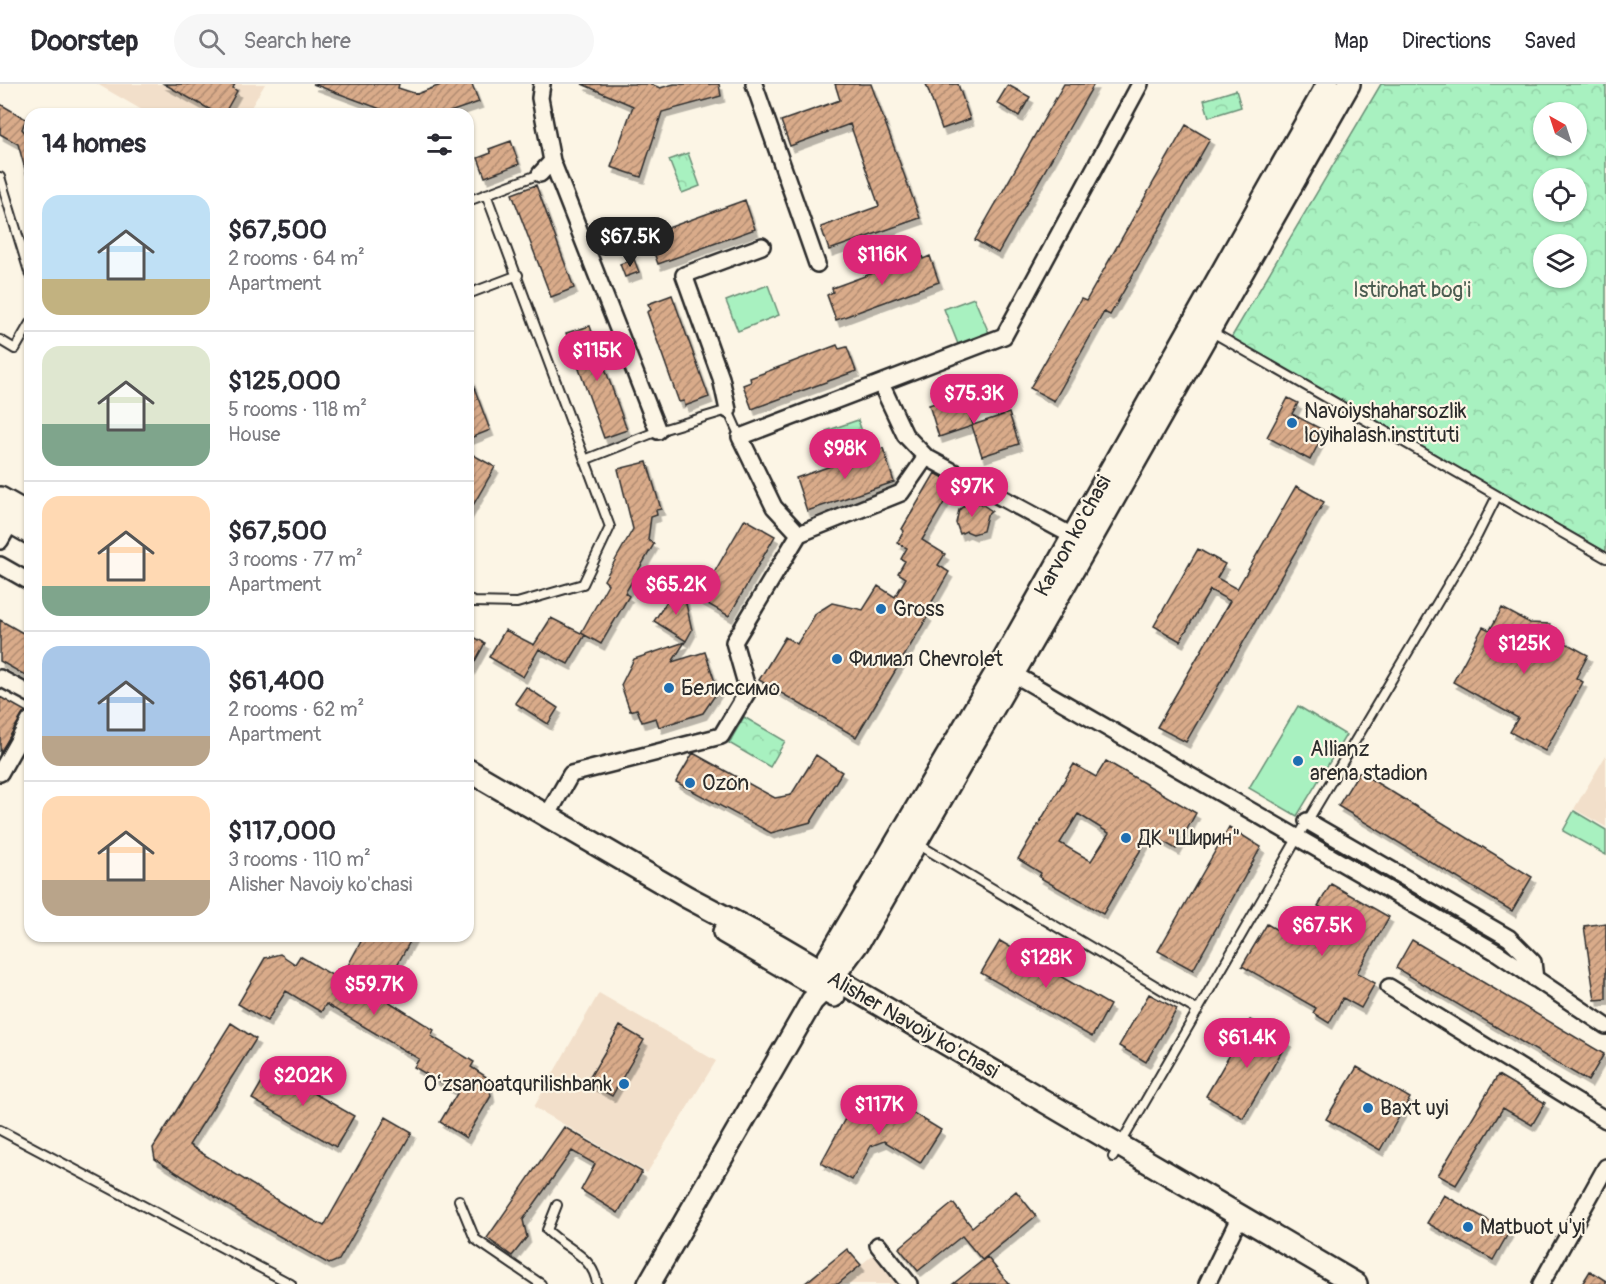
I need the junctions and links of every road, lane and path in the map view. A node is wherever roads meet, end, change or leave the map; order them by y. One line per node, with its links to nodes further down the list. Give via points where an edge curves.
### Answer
1 (542, 84): 6 (street, via 540,98)
2 (754, 84): 13 (street)
3 (1140, 84): 19 (street, via 1004,336)
4 (1328, 84): 16 (main road, Karvon ko'chasi)
5 (1348, 84): 16 (main road)
6 (552, 161): 7 (street); 21 (street)
7 (540, 174): 9 (lane)
8 (0, 177): 12 (lane)
9 (486, 194): 10 (lane); 14 (lane)
10 (474, 199)
11 (762, 246): 20 (street, via 684,275)
12 (24, 255)
13 (817, 264)
14 (518, 275): 15 (lane); 24 (lane)
15 (474, 292)
16 (1202, 326): 25 (lane); 29 (main road, Karvon ko'chasi)
17 (24, 333): 18 (lane, via 15,349)
18 (0, 340)
19 (881, 384): 22 (street); 23 (street, via 906,435)
20 (729, 410): 21 (lane); 22 (lane)
21 (658, 431): 24 (lane)
22 (740, 437): 28 (street, via 774,507)
23 (926, 457): 28 (street, via 901,493); 29 (street)
24 (587, 459): 34 (lane, via 610,527 583,584 517,603)
25 (1497, 496): 31 (lane); 43 (lane, via 1440,600)
26 (0, 498): 27 (main road)
27 (14, 518): 30 (street)
28 (799, 534): 42 (street, via 734,642 748,691 721,736 571,774)
29 (1080, 540): 35 (main road, Karvon ko'chasi)
30 (0, 541)
31 (1606, 558)
32 (0, 565): 33 (street)
33 (24, 579)
34 (474, 602)
35 (1007, 670): 44 (street); 45 (main road); 47 (main road, Karvon ko'chasi)
36 (0, 678): 37 (street)
37 (24, 691)
38 (24, 731): 39 (street)
39 (0, 773)
40 (474, 773): 42 (main road, Alisher Navoiy ko'chasi)
41 (474, 788): 47 (main road, Alisher Navoiy ko'chasi)
42 (548, 816): 47 (main road, Alisher Navoiy ko'chasi)
43 (1307, 821): 44 (lane); 46 (street, via 1509,938 1533,962)
44 (1298, 837): 46 (street, via 1496,952); 49 (lane)
45 (916, 843): 47 (main road, via 858,943); 49 (lane)
46 (1535, 979): 50 (street)
47 (820, 985): 53 (main road, Alisher Navoiy ko'chasi); 62 (main road)
48 (1389, 987): 51 (street)
49 (1198, 1011): 53 (lane)
50 (1606, 1026)
51 (1606, 1120)
52 (0, 1130): 59 (lane)
53 (1116, 1152): 57 (main road, Alisher Navoiy ko'chasi)
54 (1606, 1167): 67 (street)
55 (459, 1200): 60 (lane, via 475,1239)
56 (557, 1205): 61 (lane, via 547,1230 585,1258)
57 (1237, 1222): 64 (street); 65 (main road, Alisher Navoiy ko'chasi); 66 (main road, Alisher Navoiy ko'chasi)
58 (878, 1245): 63 (street)
59 (291, 1284)
60 (541, 1284)
61 (597, 1284)
62 (649, 1284)
63 (909, 1284)
64 (1207, 1284)
65 (1332, 1284)
66 (1356, 1284)
67 (1540, 1284)

